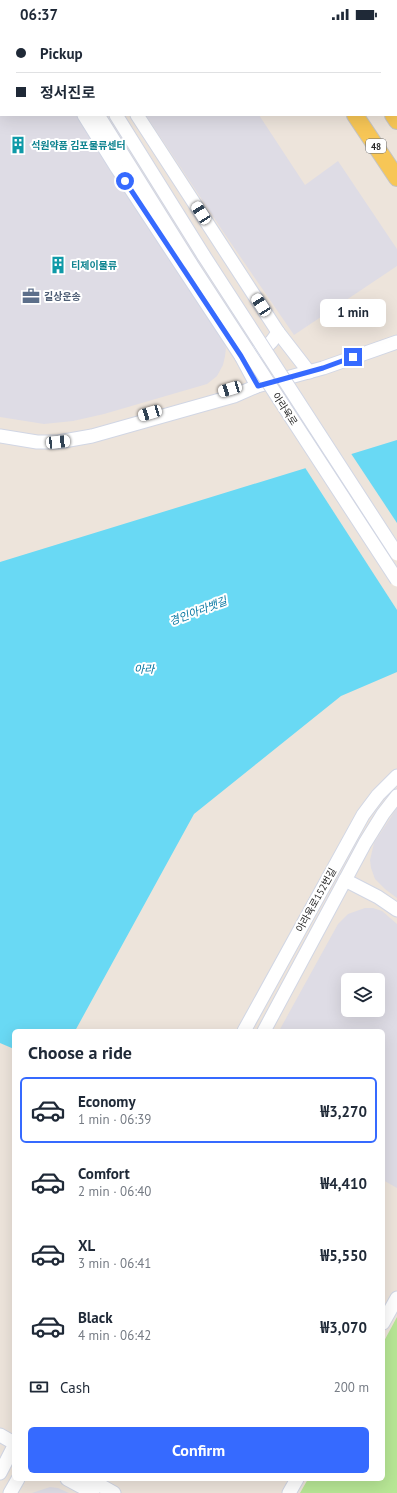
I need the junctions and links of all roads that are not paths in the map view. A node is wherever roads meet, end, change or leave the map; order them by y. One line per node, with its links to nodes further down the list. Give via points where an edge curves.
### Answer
1 (85, 116): 9 (street)
2 (99, 116): 15 (street, 아라육로, bridge, via 191,264)
3 (117, 116): 14 (street, 아라육로, bridge)
4 (138, 116): 7 (street)
5 (356, 116): 6 (main road, 48)
6 (397, 178)
7 (278, 332): 9 (street, via 269,345); 10 (street)
8 (397, 342): 10 (street)
9 (241, 356): 11 (street)
10 (309, 372): 11 (street)
11 (258, 386): 12 (street, via 230,389 71,433 38,435); 13 (street, via 234,396 76,440 38,442)
12 (0, 429)
13 (0, 436)
14 (397, 554)
15 (397, 580)
16 (397, 776): 20 (street, 아라육로152번길, via 363,815)
17 (397, 796): 18 (street, 아라육로152번길, via 376,825)
18 (345, 880): 19 (street); 21 (street, 아라육로152번길)
19 (397, 910)
20 (245, 1029)
21 (265, 1029)
22 (397, 1298): 23 (street)
23 (385, 1319)
24 (0, 1435): 25 (street)
25 (12, 1442)
26 (12, 1450): 27 (street)
27 (0, 1473)
28 (17, 1481): 32 (street)
29 (71, 1481): 33 (street)
30 (92, 1481): 34 (street)
31 (296, 1481): 35 (street)
32 (10, 1493)
33 (92, 1493)
34 (114, 1493)
35 (289, 1493)

